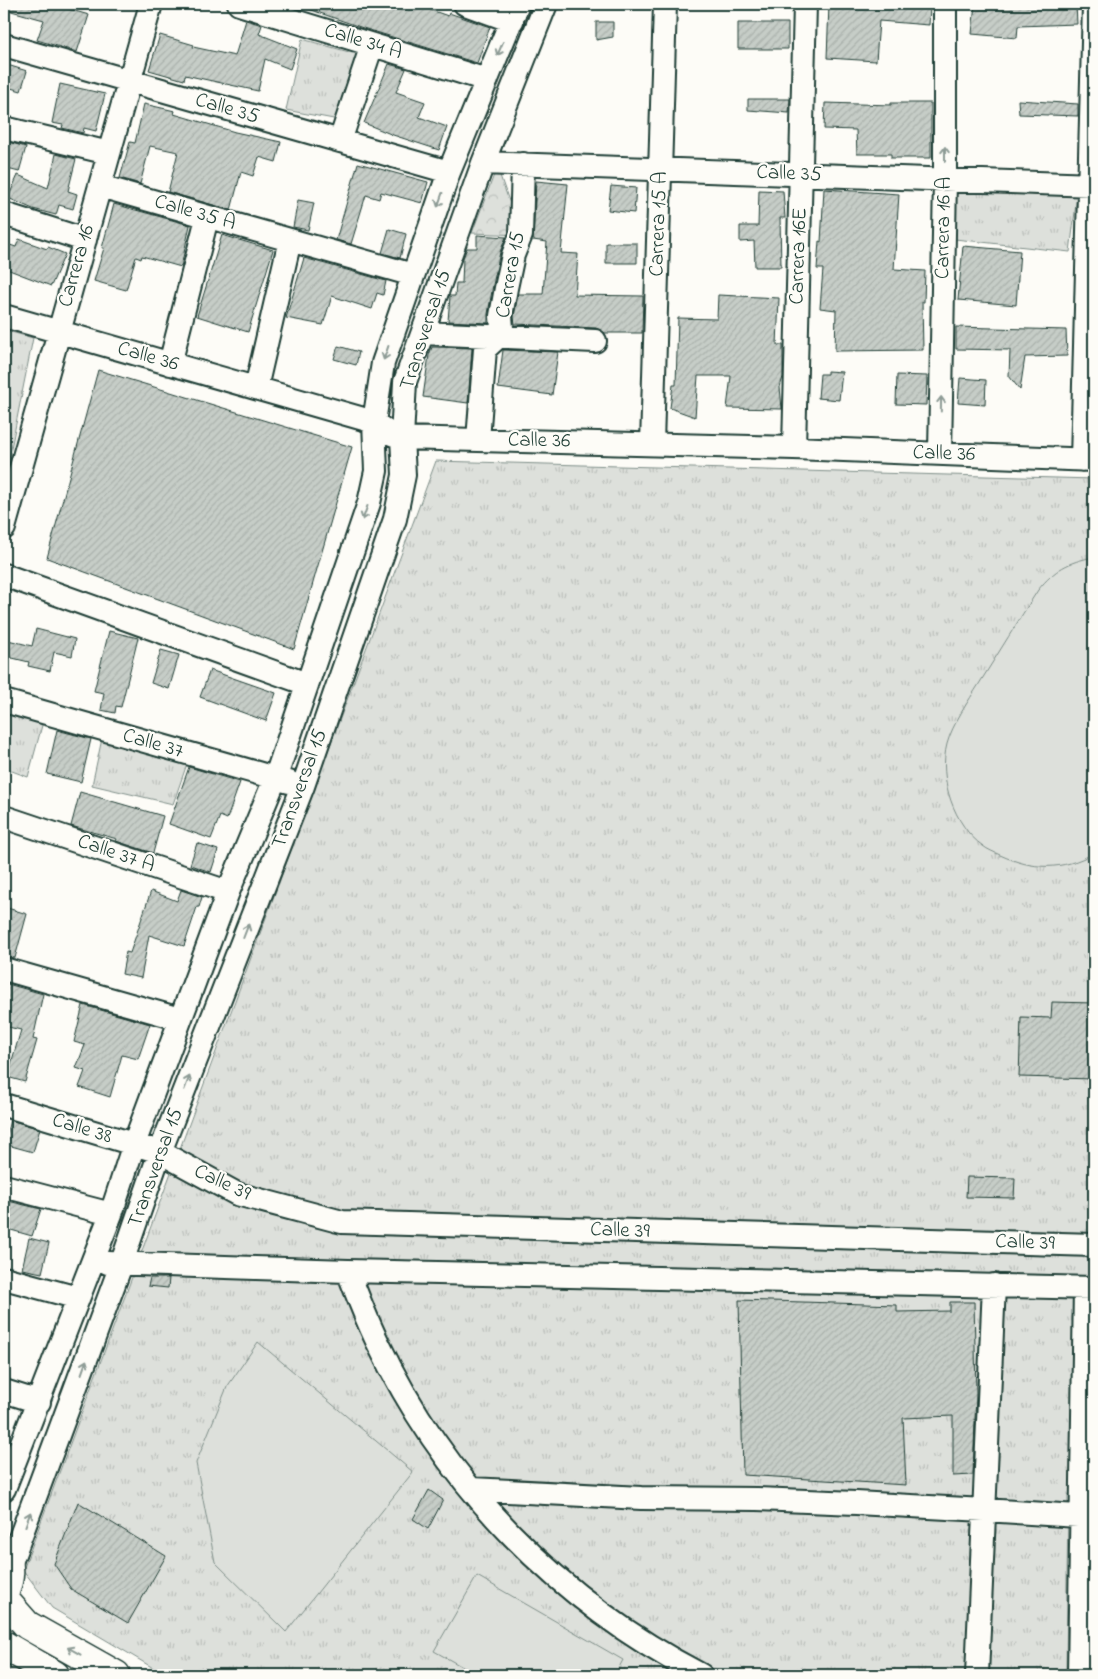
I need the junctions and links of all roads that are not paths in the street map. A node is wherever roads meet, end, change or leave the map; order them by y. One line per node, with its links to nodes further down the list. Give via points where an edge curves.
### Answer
1 (151, 4): 13 (street, Carrera 16)
2 (239, 4): 11 (street, Calle 34 A)
3 (465, 4): 9 (street)
4 (546, 4): 17 (street, Transversal 15)
5 (665, 4): 19 (street, Carrera 15 A)
6 (805, 4): 21 (street, Carrera 16E)
7 (945, 4): 22 (street, Carrera 16 A, one-way to 7)
8 (1094, 4): 23 (street)
9 (515, 12): 12 (street, Transversal 15, one-way to 12)
10 (4, 45): 13 (street, Calle 35)
11 (372, 45): 12 (street, Calle 34 A); 15 (street)
12 (487, 80): 20 (street, Transversal 15)
13 (130, 81): 15 (street, Calle 35); 16 (street, Carrera 16)
14 (4, 128): 16 (street)
15 (340, 141): 20 (street, Calle 35)
16 (109, 153): 24 (street, Carrera 16)
17 (483, 162): 18 (street, Calle 35); 32 (street, Transversal 15)
18 (523, 164): 19 (street, Calle 35); 33 (street, Carrera 15, via 521,235 509,271 502,328)
19 (660, 169): 21 (street, Calle 35); 40 (street, Carrera 15 A)
20 (449, 172): 29 (street, Transversal 15, one-way to 29)
21 (802, 174): 22 (street, Calle 35); 41 (street, Carrera 16E)
22 (945, 179): 23 (street, Calle 35); 42 (street, Carrera 16 A, one-way to 22)
23 (1092, 185): 43 (street)
24 (100, 186): 26 (street, Calle 35 A); 27 (street, Carrera 16)
25 (4, 214): 27 (street)
26 (207, 218): 28 (street, Calle 35 A); 35 (street)
27 (85, 240): 31 (street, Carrera 16)
28 (290, 240): 29 (street, Calle 35 A); 36 (street)
29 (413, 275): 37 (street, Transversal 15, one-way to 37, via 382,364)
30 (4, 316): 31 (street, Calle 36)
31 (59, 332): 35 (street, Calle 36); 44 (street, Carrera 16)
32 (423, 333): 33 (street); 38 (street, Transversal 15, via 405,382)
33 (498, 336): 34 (street); 39 (street, Carrera 15, via 485,349)
34 (595, 341)
35 (170, 364): 36 (street, Calle 36)
36 (256, 388): 37 (street, Calle 36)
37 (374, 422): 38 (street, Calle 36); 46 (street, Transversal 15, one-way to 46, via 376,471 369,503)
38 (402, 438): 39 (street, Calle 36); 49 (street, Transversal 15, via 404,475 395,519)
39 (478, 440): 40 (street, Calle 36)
40 (652, 444): 41 (street, Calle 36)
41 (794, 448): 42 (street, Calle 36)
42 (940, 453): 43 (street, Calle 36)
43 (1088, 460)
44 (4, 528)
45 (4, 575): 46 (street)
46 (307, 684): 48 (street, Transversal 15)
47 (4, 701): 48 (street, Calle 37)
48 (275, 779): 49 (street, Calle 37); 51 (street, Transversal 15)
49 (303, 786): 56 (street, Transversal 15, one-way to 49)
50 (4, 816): 51 (street, Calle 37 A)
51 (228, 892): 53 (street, Transversal 15)
52 (4, 969): 53 (street)
53 (180, 1019): 55 (street, Transversal 15)
54 (4, 1105): 55 (street, Calle 38)
55 (134, 1144): 56 (street, Calle 38); 58 (street, Transversal 15)
56 (160, 1152): 59 (street, Calle 39, via 237,1194 342,1222); 61 (street, Transversal 15)
57 (4, 1186): 58 (street)
58 (111, 1214): 60 (street, Transversal 15)
59 (1094, 1245)
60 (92, 1261): 61 (street); 66 (street, Transversal 15)
61 (121, 1265): 62 (street); 73 (street, Transversal 15, one-way to 61)
62 (348, 1271): 64 (street); 70 (street, via 394,1375 433,1440)
63 (4, 1278): 66 (street)
64 (994, 1285): 65 (street); 71 (street)
65 (1090, 1288): 72 (street)
66 (78, 1298): 68 (street, Transversal 15)
67 (4, 1392): 68 (street)
68 (39, 1402): 69 (street, Transversal 15)
69 (5, 1483)
70 (471, 1489): 71 (street); 79 (street, via 532,1555 582,1598 644,1642)
71 (984, 1510): 72 (street); 80 (street)
72 (1088, 1517): 81 (street)
73 (7, 1558): 74 (main road, via 10,1576)
74 (4, 1594)
75 (4, 1599): 78 (main road, one-way to 75, via 27,1625)
76 (4, 1645): 77 (main road)
77 (55, 1675)
78 (116, 1675)
79 (701, 1675)
80 (977, 1675)
81 (1079, 1675)

